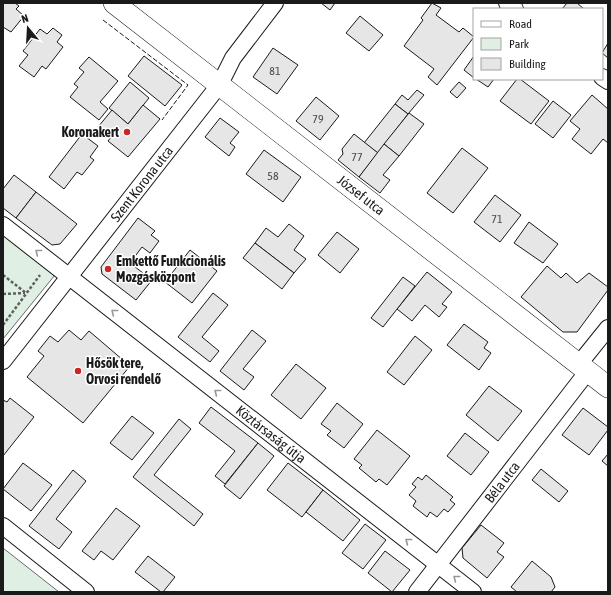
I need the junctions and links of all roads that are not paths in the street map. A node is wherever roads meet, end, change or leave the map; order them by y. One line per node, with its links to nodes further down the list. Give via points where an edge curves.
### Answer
1 (114, 3): 3 (street, József utca)
2 (275, 3): 3 (street, Szent Korona utca, via 233,58)
3 (220, 84): 5 (street, Szent Korona utca); 8 (street, József utca)
4 (3, 225): 5 (street, Köztársaság útja, one-way to 4)
5 (69, 276): 7 (street, Szent Korona utca); 11 (street, Köztársaság útja, one-way to 5)
6 (608, 328): 8 (street, Béla utca)
7 (3, 361)
8 (584, 368): 9 (street, József utca); 11 (street, Béla utca)
9 (608, 387)
10 (3, 526): 12 (street)
11 (438, 565): 13 (street, Béla utca); 14 (street, Köztársaság útja, one-way to 11)
12 (86, 592)
13 (417, 592)
14 (473, 592)

